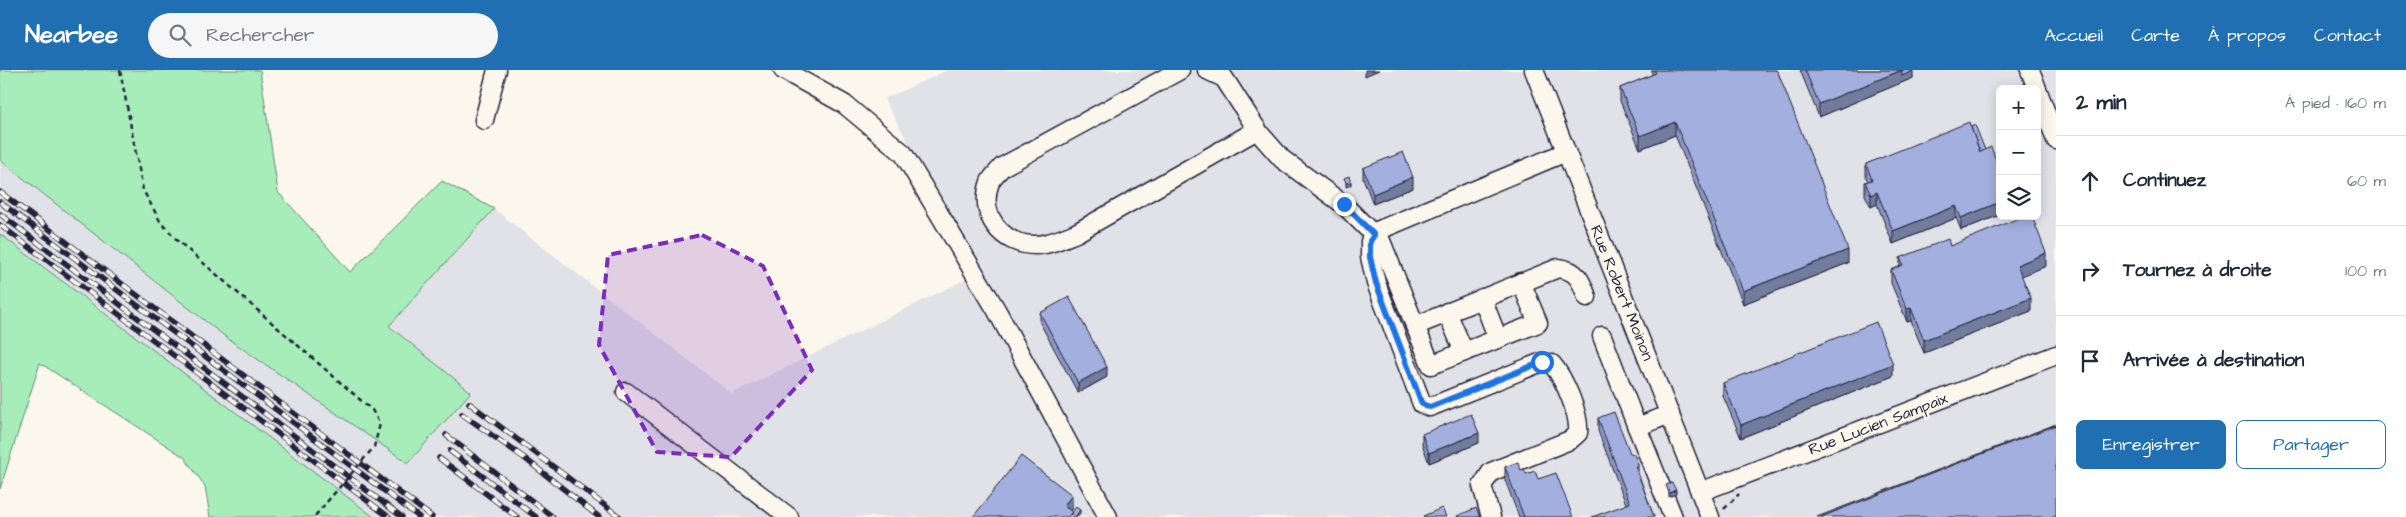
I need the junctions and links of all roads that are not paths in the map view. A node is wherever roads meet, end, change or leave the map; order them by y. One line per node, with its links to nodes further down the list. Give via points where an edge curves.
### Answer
1 (497, 70): 7 (street)
2 (783, 70): 26 (street, via 844,104 903,153 997,311)
3 (1180, 70): 8 (street, via 1002,168 990,180 988,196 988,215 997,229 1008,238 1035,244 1049,243 1076,233)
4 (1207, 70): 8 (street, via 1224,78)
5 (1534, 70): 10 (street, Rue Robert Moinon)
6 (2030, 70): 9 (street)
7 (484, 120)
8 (1257, 130): 11 (street, via 1282,159 1344,204)
9 (2056, 140)
10 (1566, 152): 11 (street); 22 (street, Rue Robert Moinon)
11 (1376, 233): 16 (street); 27 (street, via 1370,241 1376,283 1422,404 1430,407 1542,362 1552,364 1560,374 1579,424 1578,433 1570,440 1491,472 1482,486)
12 (1521, 282): 13 (street, via 1558,268 1568,269 1581,279); 14 (street); 18 (street, via 1538,322)
13 (1587, 297)
14 (1482, 298): 15 (street); 18 (street)
15 (1448, 312): 16 (street); 19 (street)
16 (1415, 326): 19 (street, via 1431,365)
17 (1602, 336): 23 (street)
18 (1498, 339): 19 (street)
19 (1464, 352)
20 (2056, 355): 24 (street, Rue Lucien Sampaix)
21 (626, 392): 25 (street)
22 (1670, 414): 23 (street); 24 (street, Rue Robert Moinon)
23 (1637, 427): 28 (street)
24 (1700, 492): 29 (street, Rue Robert Moinon)
25 (789, 517)
26 (1108, 517)
27 (1491, 517)
28 (1673, 517)
29 (1710, 517)

